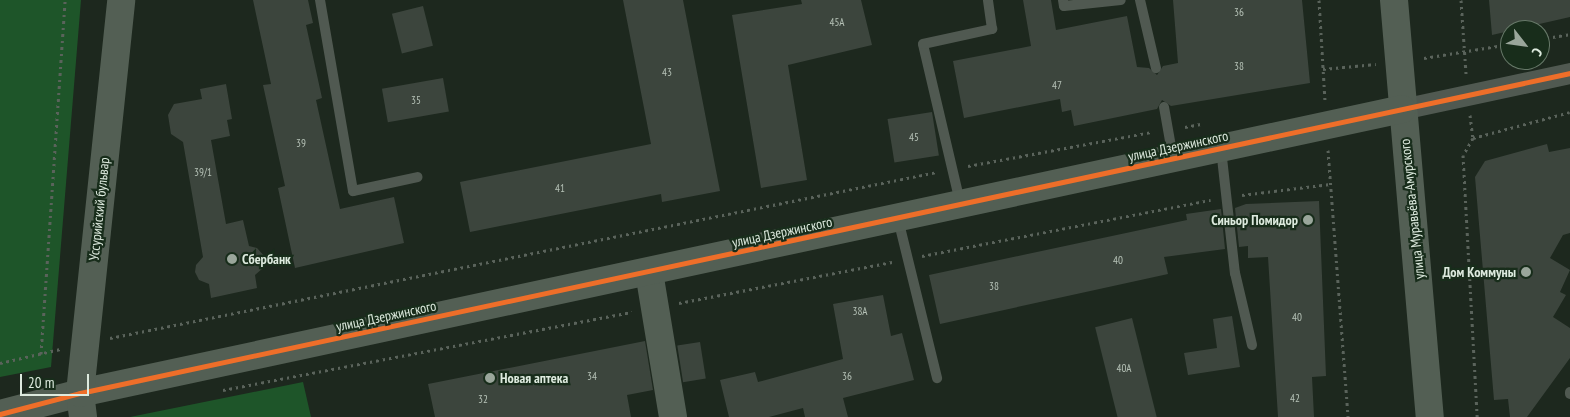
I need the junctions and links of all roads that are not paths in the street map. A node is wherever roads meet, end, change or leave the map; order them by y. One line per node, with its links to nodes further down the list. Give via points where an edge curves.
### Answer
1 (121, 0): 20 (street, Уссурийский бульвар, via 85,343)
2 (320, 0): 14 (lane, via 353,191)
3 (988, 0): 15 (lane, via 992,29 922,44)
4 (1063, 0): 5 (lane, via 1064,6)
5 (1121, 0)
6 (1140, 0): 8 (lane)
7 (1394, 0): 11 (street, улица Муравьёва-Амурского)
8 (1156, 68)
9 (1570, 73): 11 (street, улица Дзержинского)
10 (1164, 107): 13 (lane)
11 (1402, 108): 12 (street, улица Дзержинского); 23 (street, улица Муравьёва-Амурского)
12 (1221, 148): 13 (street, улица Дзержинского); 18 (lane, via 1234,273)
13 (1173, 159): 15 (street, улица Дзержинского)
14 (418, 177)
15 (961, 206): 16 (street, улица Дзержинского)
16 (898, 219): 17 (street, улица Дзержинского); 19 (lane)
17 (649, 272): 20 (street, улица Дзержинского); 22 (street)
18 (1252, 345)
19 (938, 378)
20 (82, 405): 21 (street, улица Дзержинского)
21 (0, 414)
22 (673, 417)
23 (1430, 417)

